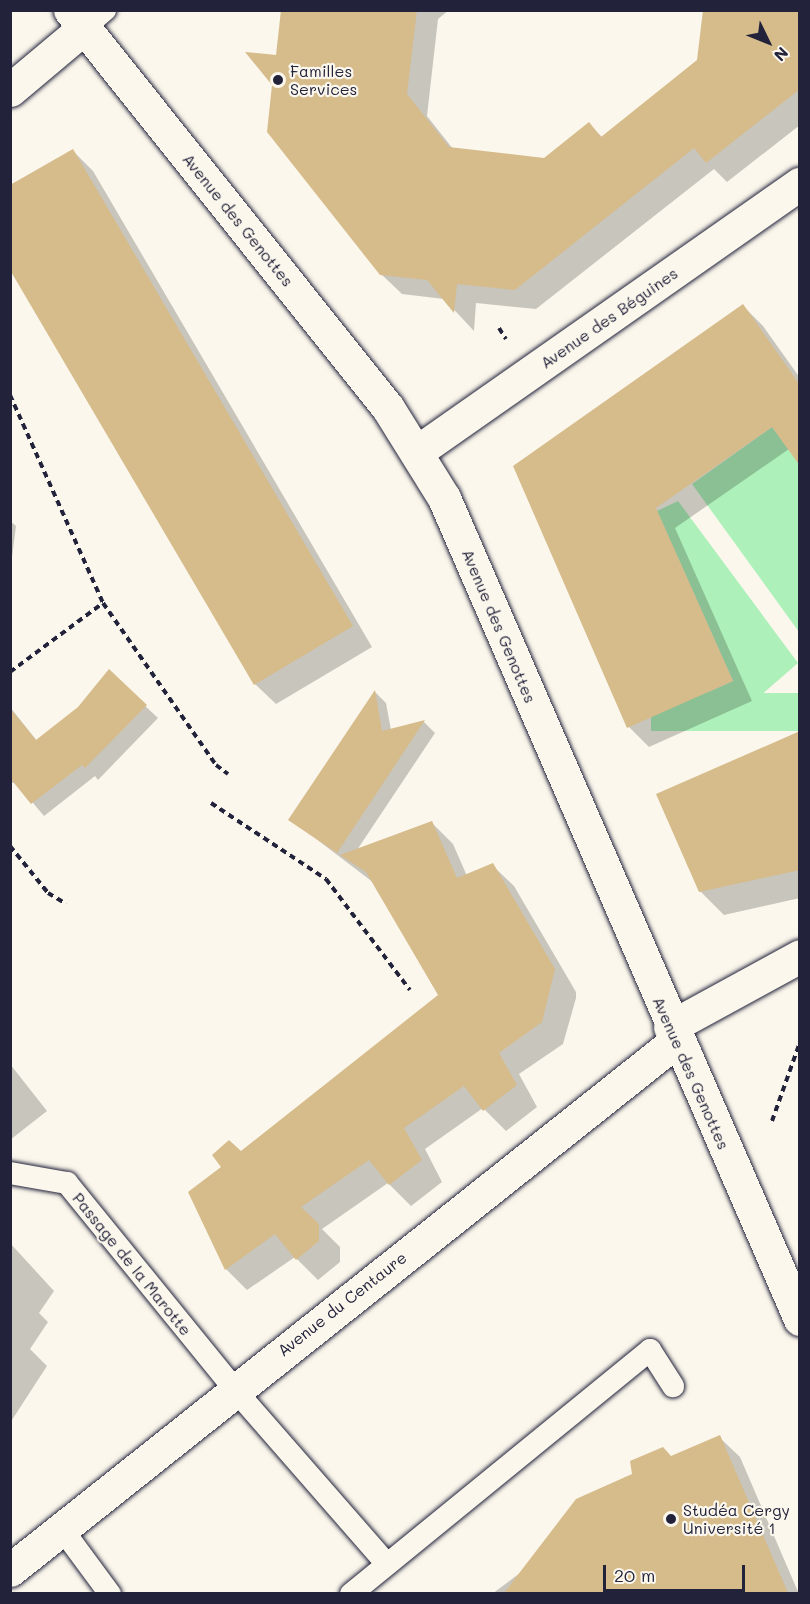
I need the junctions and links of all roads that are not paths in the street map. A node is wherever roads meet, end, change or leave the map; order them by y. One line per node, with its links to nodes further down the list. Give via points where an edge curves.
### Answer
1 (86, 16): 2 (street); 4 (street, Avenue des Genottes)
2 (10, 90)
3 (800, 184): 4 (street, Avenue des Béguines)
4 (418, 451): 6 (street, Avenue des Genottes, via 444,498)
5 (800, 956): 6 (street, Avenue du Centaure)
6 (673, 1034): 8 (street, Avenue des Genottes); 10 (street, Avenue du Centaure)
7 (10, 1173): 10 (lane, Passage de la Marotte, via 67,1183)
8 (800, 1318)
9 (673, 1386): 12 (lane, via 650,1350)
10 (235, 1390): 11 (street, Avenue du Centaure); 12 (lane, Passage de la Marotte)
11 (62, 1529): 13 (street, Avenue du Centaure); 14 (lane)
12 (387, 1564): 15 (lane)
13 (10, 1570)
14 (110, 1593)
15 (351, 1593)

